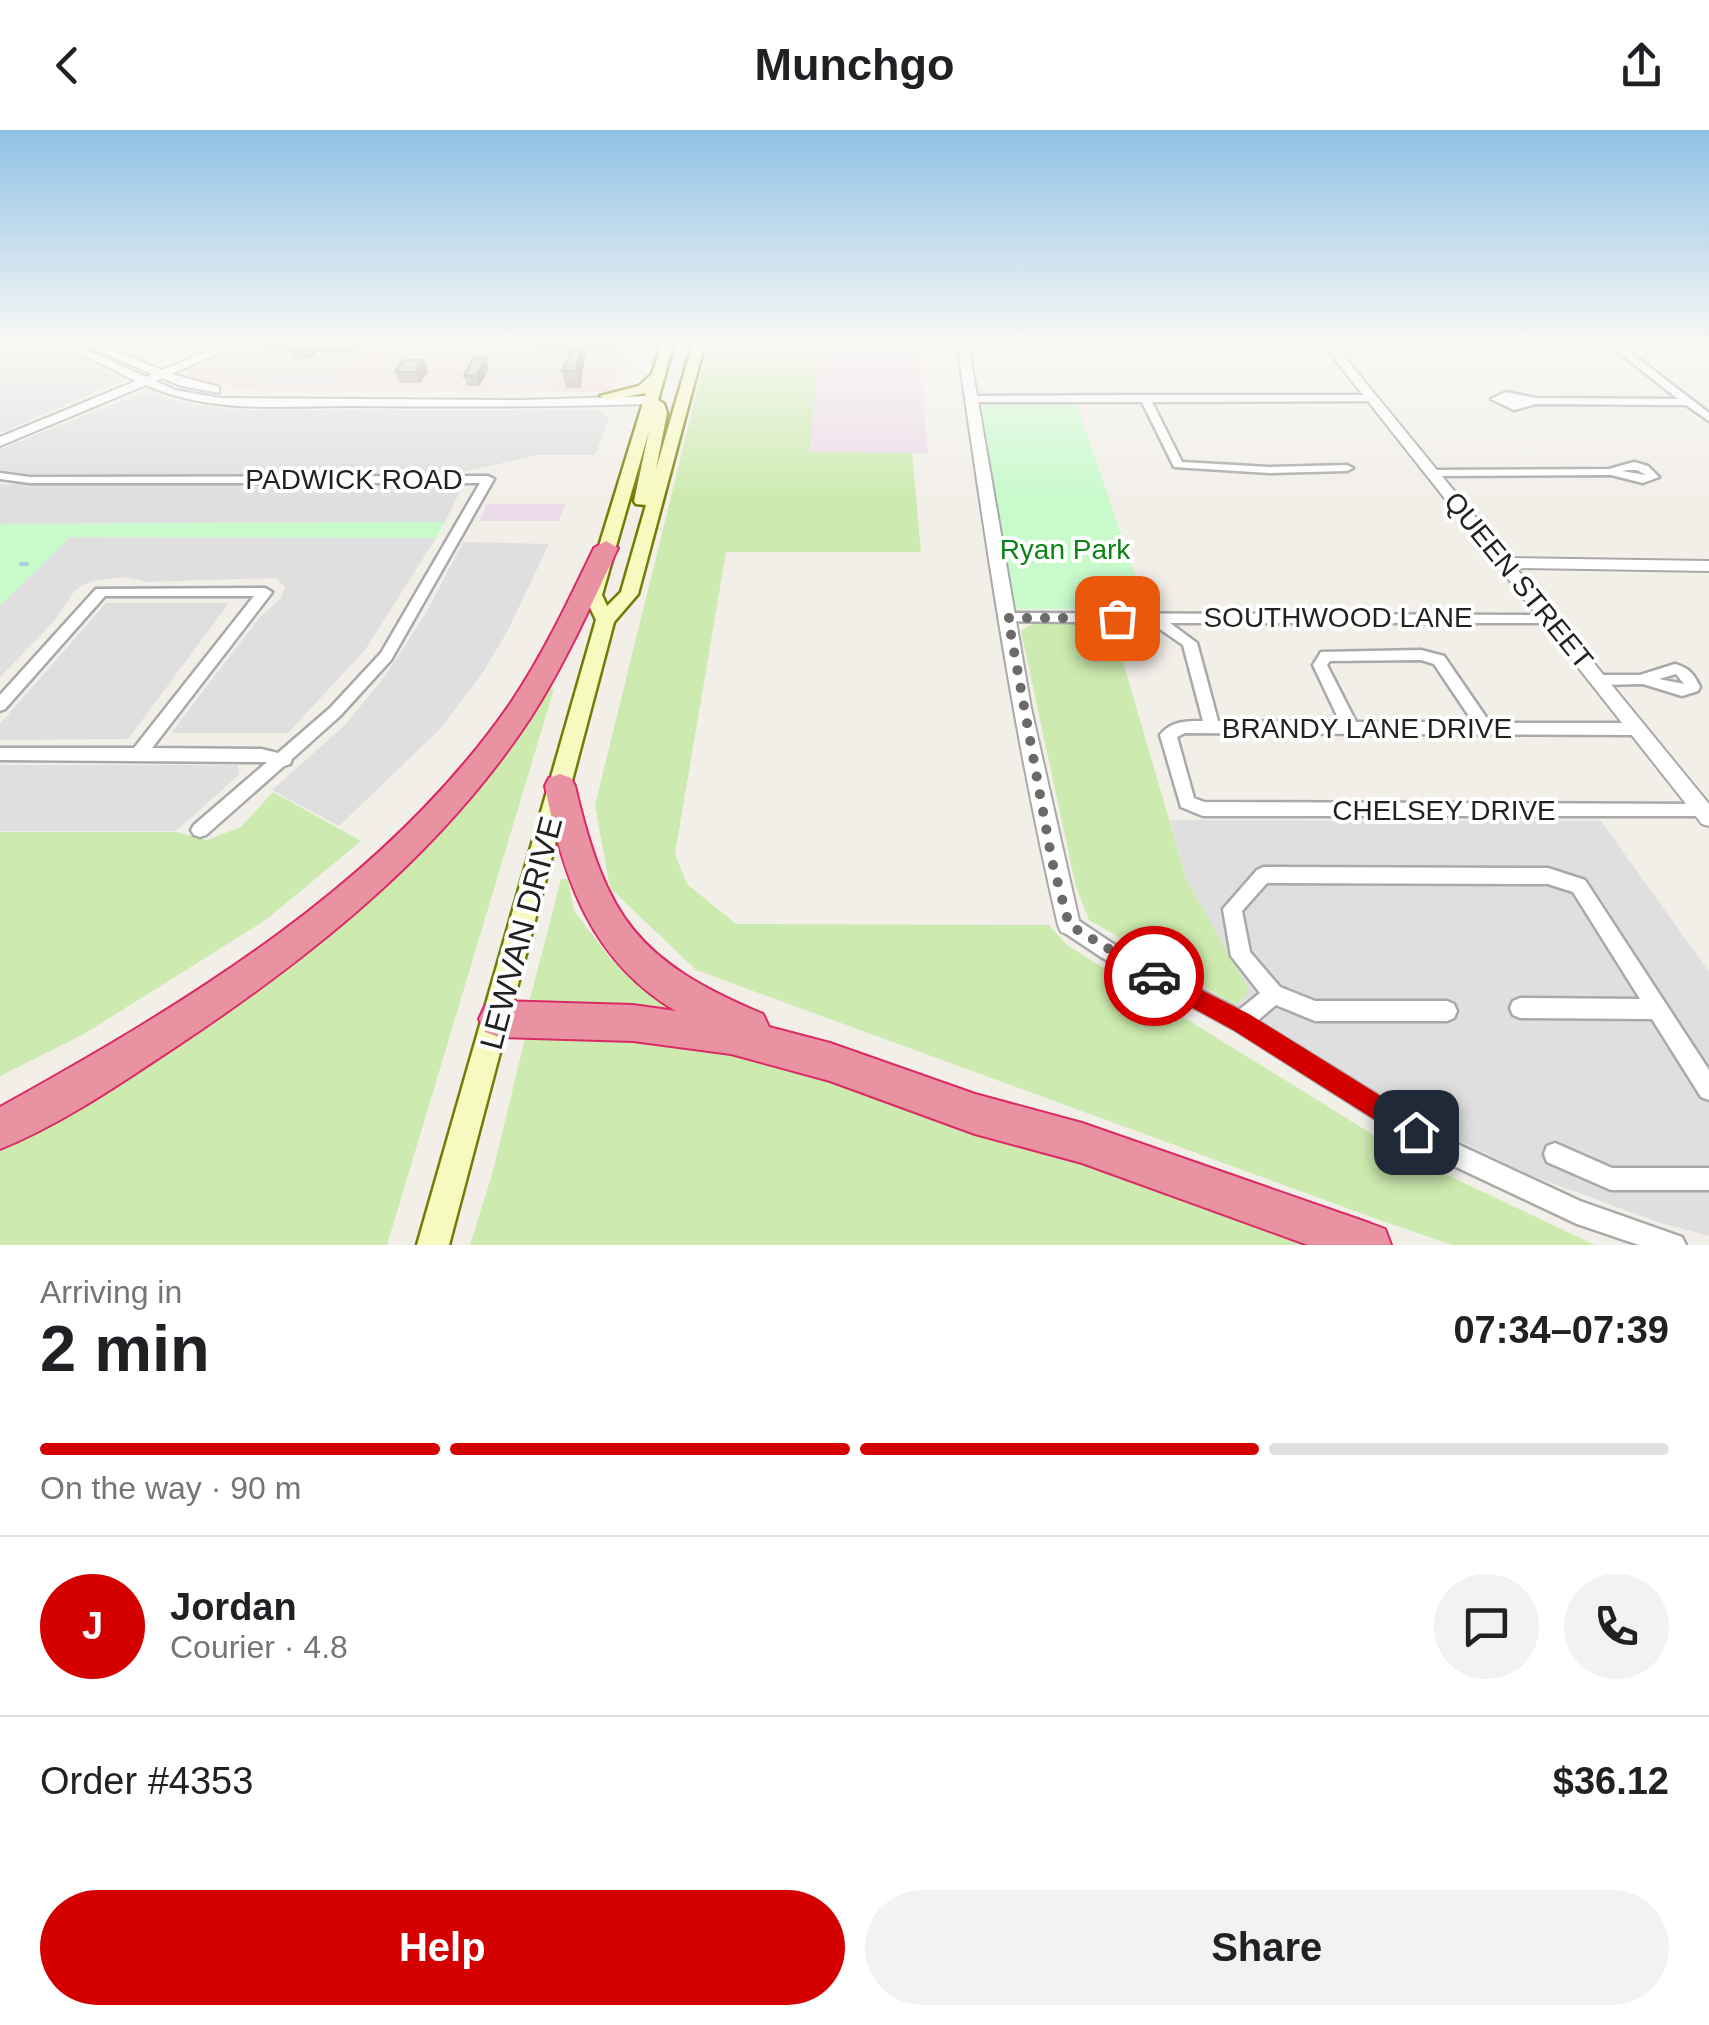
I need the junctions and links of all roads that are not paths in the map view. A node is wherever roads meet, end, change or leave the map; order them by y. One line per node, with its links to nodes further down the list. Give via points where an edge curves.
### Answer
1 (114, 395): 19 (street)
2 (185, 395): 15 (street, via 250,404)
3 (263, 395): 11 (street)
4 (619, 395): 11 (main road)
5 (651, 395): 15 (main road, LEWVAN DRIVE)
6 (664, 395): 15 (main road)
7 (683, 395): 27 (main road, LEWVAN DRIVE)
8 (971, 395): 12 (street)
9 (1370, 395): 14 (street, QUEEN STREET)
10 (1679, 395): 17 (street)
11 (606, 396): 15 (street)
12 (972, 398): 13 (street); 28 (street)
13 (1145, 398): 14 (street); 20 (street, via 1178,465)
14 (1372, 398): 21 (street, QUEEN STREET)
15 (649, 400): 24 (main road, LEWVAN DRIVE); 27 (main road, via 660,413)
16 (1536, 401): 17 (street)
17 (1688, 402): 18 (street)
18 (1709, 418)
19 (0, 442)
20 (1348, 468)
21 (1433, 472): 22 (street); 25 (street, QUEEN STREET)
22 (1611, 472)
23 (0, 476): 41 (street, PADWICK ROAD, via 488,479 386,656)
24 (606, 548): 31 (main road, LEWVAN DRIVE, via 593,595); 55 (highway, via 523,706 420,831 349,896 227,990)
25 (1506, 563): 26 (street); 30 (street, QUEEN STREET)
26 (1709, 566)
27 (629, 594): 31 (main road, LEWVAN DRIVE)
28 (1008, 618): 29 (street, SOUTHWOOD LANE); 46 (street)
29 (1154, 618): 30 (street, SOUTHWOOD LANE); 35 (street, via 1190,643)
30 (1549, 618): 32 (street, QUEEN STREET)
31 (605, 620): 42 (main road, LEWVAN DRIVE)
32 (1599, 680): 33 (street); 38 (street, QUEEN STREET)
33 (1646, 680)
34 (0, 704): 40 (street, via 101,592 266,592)
35 (1212, 727): 36 (street, BRANDY LANE DRIVE); 43 (street, BRANDY LANE DRIVE, via 1182,727 1168,735)
36 (1352, 728): 37 (street, BRANDY LANE DRIVE); 37 (street, via 1320,665 1326,656 1439,660)
37 (1486, 728): 38 (street, BRANDY LANE DRIVE)
38 (1638, 729): 44 (street, QUEEN STREET)
39 (0, 754): 40 (street)
40 (139, 754): 41 (street, via 261,754)
41 (284, 760): 45 (street, PADWICK ROAD)
42 (560, 786): 51 (main road, LEWVAN DRIVE); 54 (highway, via 582,877 628,956 656,980 731,1020)
43 (1188, 802): 44 (street, CHELSEY DRIVE, via 1203,808)
44 (1706, 814)
45 (200, 830)
46 (1069, 925): 52 (street)
47 (1273, 994): 49 (street, via 1241,956 1232,909 1263,875 1548,876 1579,886); 50 (street, via 1315,1010); 52 (street)
48 (1520, 1008): 49 (street)
49 (1658, 1009): 53 (street)
50 (1448, 1012)
51 (498, 1019): 54 (highway, via 633,1023 731,1036 830,1062); 58 (main road, LEWVAN DRIVE)
52 (1241, 1022): 60 (street, via 1445,1150 1576,1212)
53 (1709, 1089)
54 (975, 1114): 59 (highway, via 1082,1143)
55 (0, 1129)
56 (1554, 1154): 57 (street, via 1611,1179)
57 (1709, 1179)
58 (433, 1245)
59 (1369, 1245)
60 (1674, 1245)

